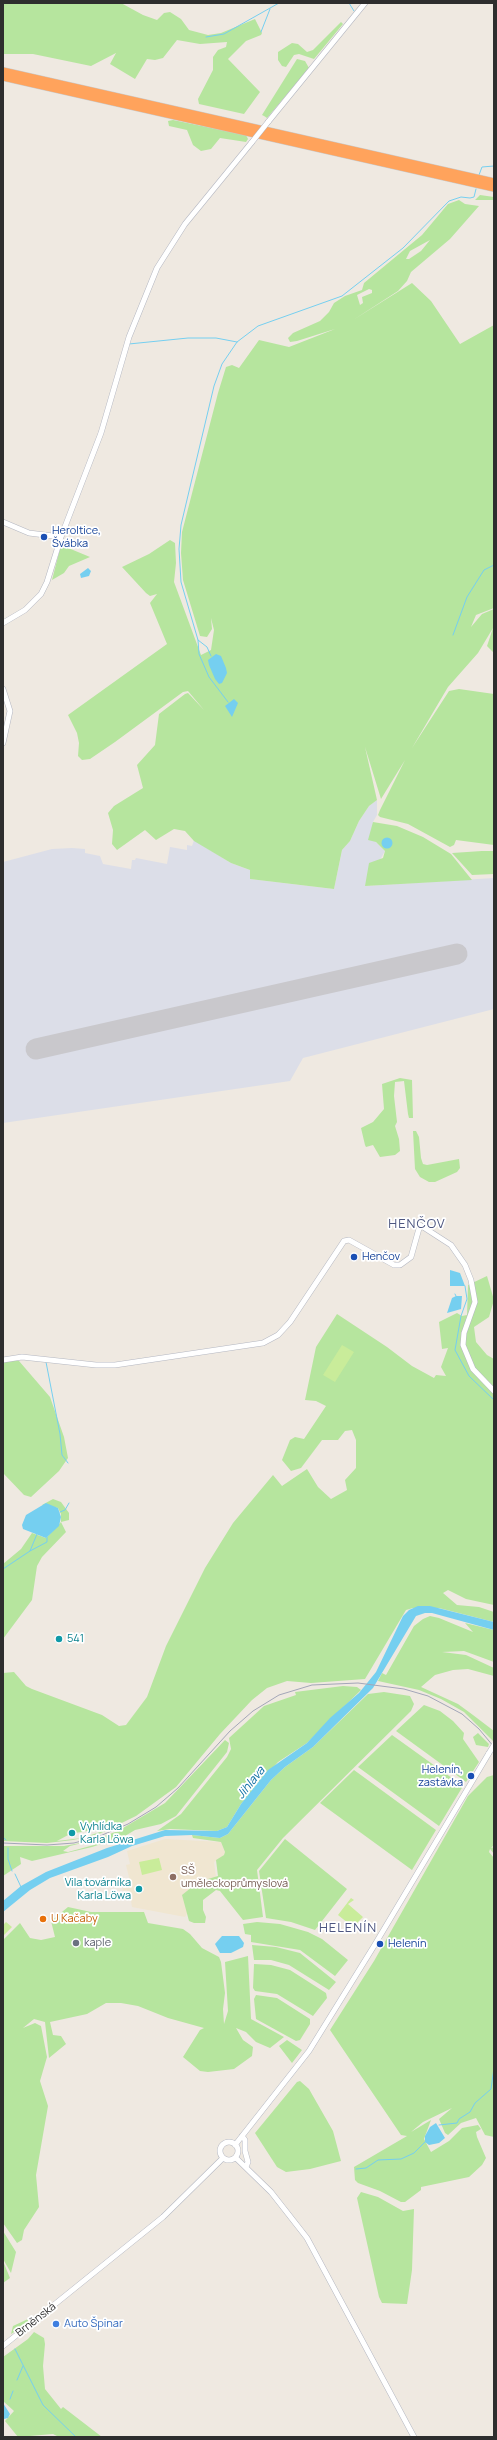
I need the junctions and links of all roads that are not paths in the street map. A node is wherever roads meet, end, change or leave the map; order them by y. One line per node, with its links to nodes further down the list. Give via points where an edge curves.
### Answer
1 (365, 3): 7 (main road, bridge, via 185,224 158,268 129,337 101,433)
2 (3, 71): 4 (highway)
3 (3, 77): 5 (highway)
4 (494, 182)
5 (494, 188)
6 (3, 522): 7 (main road, via 28,533)
7 (61, 537): 8 (main road, via 41,594 25,610)
8 (3, 623)
9 (3, 689): 10 (main road, via 10,711)
10 (3, 743)
11 (3, 1360): 12 (main road, via 22,1357 115,1365 263,1343 280,1333 290,1322 344,1241 349,1240 387,1262 400,1265 411,1257 420,1225 451,1245 465,1265 475,1302 464,1333 463,1346 473,1369)
12 (494, 1392)
13 (494, 1745): 14 (main road, bridge, via 309,2051)
14 (242, 2136): 15 (main road); 18 (main road, via 245,2140 248,2162)
15 (235, 2145): 16 (main road, via 228,2143 222,2146 220,2151); 17 (main road, via 238,2150)
16 (223, 2158): 17 (main road); 19 (main road, Brněnská, via 163,2217)
17 (236, 2158): 18 (main road)
18 (246, 2167): 20 (main road, via 279,2201 307,2238)
19 (3, 2346)
20 (414, 2437)

